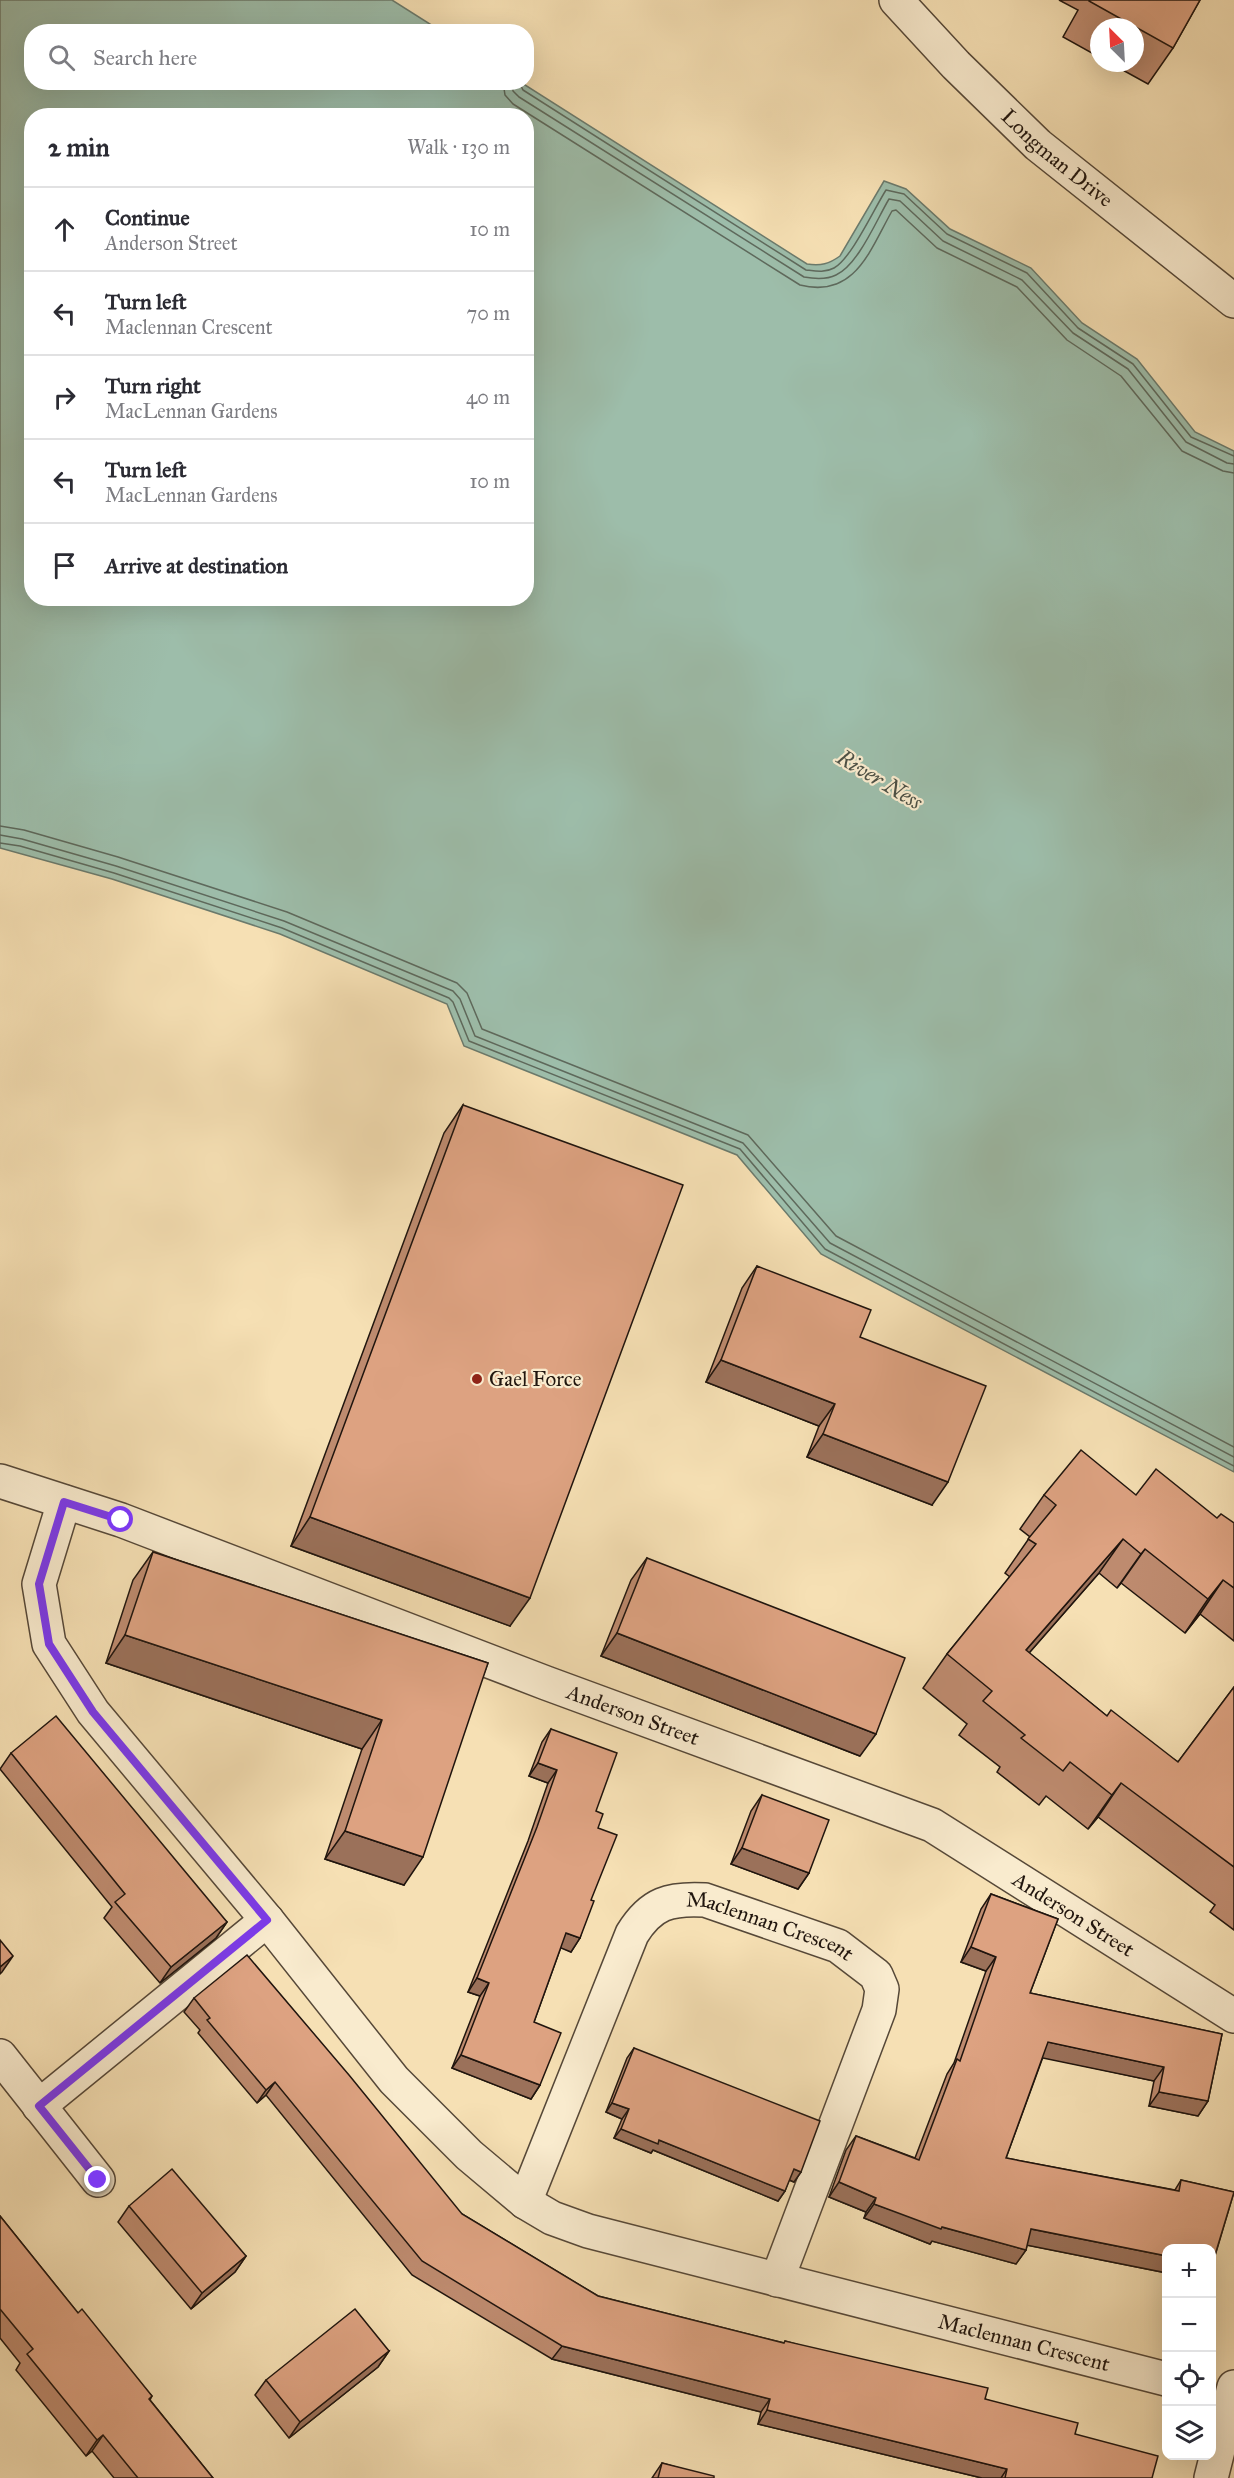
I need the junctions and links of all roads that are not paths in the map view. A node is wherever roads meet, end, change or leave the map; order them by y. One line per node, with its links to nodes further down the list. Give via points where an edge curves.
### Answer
1 (896, 0): 2 (street, Longman Drive, via 1038,145)
2 (1234, 302)
3 (0, 1481): 4 (street, Anderson Street)
4 (64, 1502): 5 (street, Maclennan Crescent, via 39,1584 49,1644 93,1712); 6 (street, Anderson Street, via 121,1520 932,1825)
5 (267, 1920): 8 (street); 10 (street, Maclennan Crescent, via 394,2080 469,2155)
6 (1234, 2016)
7 (0, 2056): 8 (street)
8 (39, 2106): 9 (street)
9 (98, 2180)
10 (525, 2202): 11 (street, Maclennan Crescent, via 552,2218 588,2231); 11 (street, Maclennan Crescent, via 642,1917 660,1905 682,1899 705,1900 838,1946 876,1974 882,1989 879,2010)
11 (777, 2280): 12 (street, Maclennan Crescent)
12 (1162, 2378)
13 (1226, 2392): 14 (street)
14 (1211, 2478)

